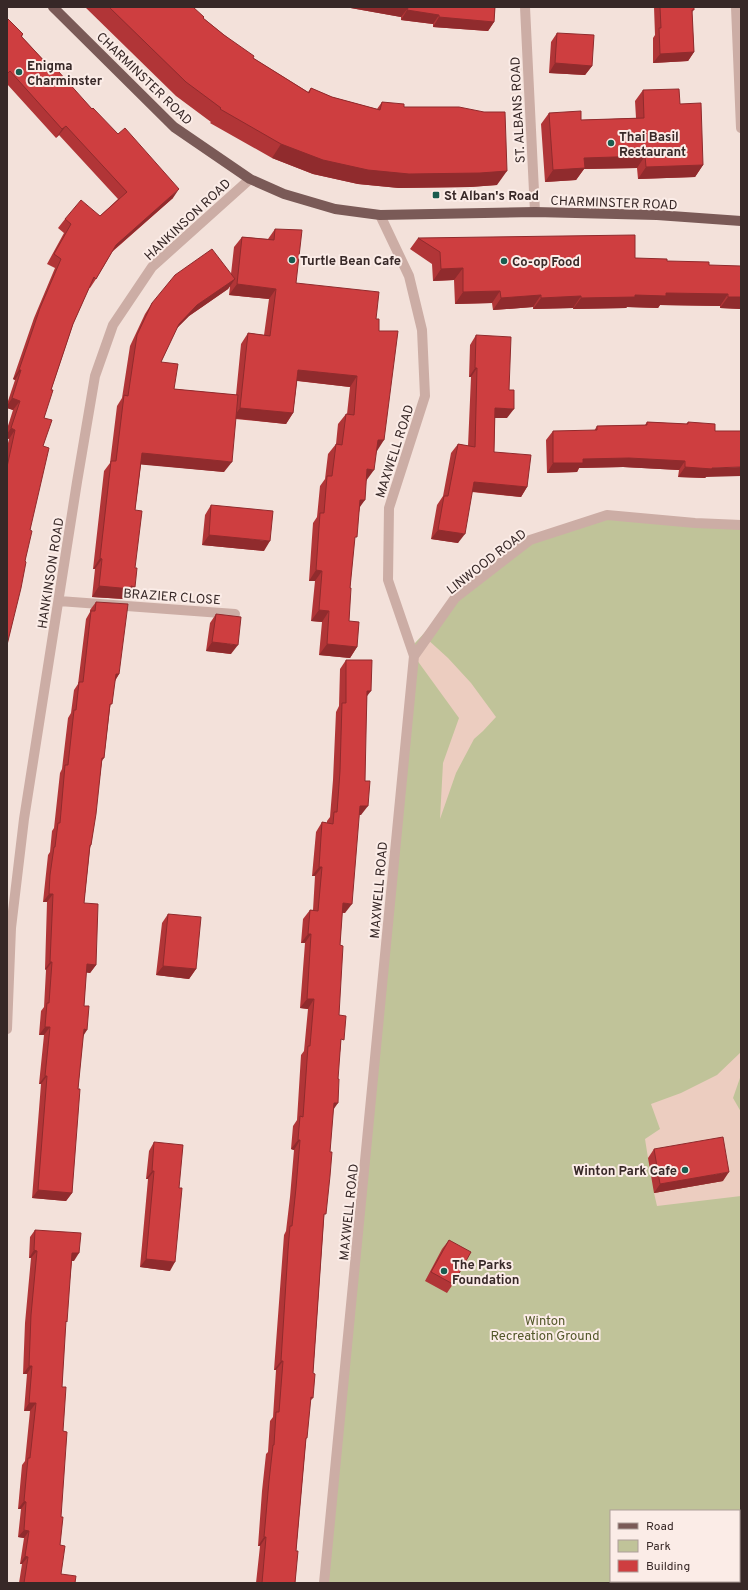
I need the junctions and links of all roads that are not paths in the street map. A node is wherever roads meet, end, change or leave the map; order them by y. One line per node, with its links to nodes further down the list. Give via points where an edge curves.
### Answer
1 (53, 7): 5 (main road, CHARMINSTER ROAD, via 174,127)
2 (525, 7): 6 (street, ST. ALBANS ROAD)
3 (736, 7): 4 (street)
4 (741, 128)
5 (250, 179): 7 (main road, CHARMINSTER ROAD, via 284,194 332,208); 10 (street, HANKINSON ROAD, via 152,267 113,325 95,376)
6 (535, 212): 7 (main road, CHARMINSTER ROAD); 8 (main road, CHARMINSTER ROAD, via 657,215)
7 (380, 215): 12 (street, MAXWELL ROAD, via 409,276 422,330 426,396 389,508 388,580)
8 (741, 221)
9 (741, 525): 12 (street, LINWOOD ROAD, via 607,515 530,540 455,598)
10 (59, 601): 11 (street, BRAZIER CLOSE); 13 (street, HANKINSON ROAD, via 24,819 11,928)
11 (235, 614)
12 (414, 656): 15 (street, MAXWELL ROAD)
13 (7, 1018): 14 (street, HANKINSON ROAD)
14 (7, 1029)
15 (324, 1583)

